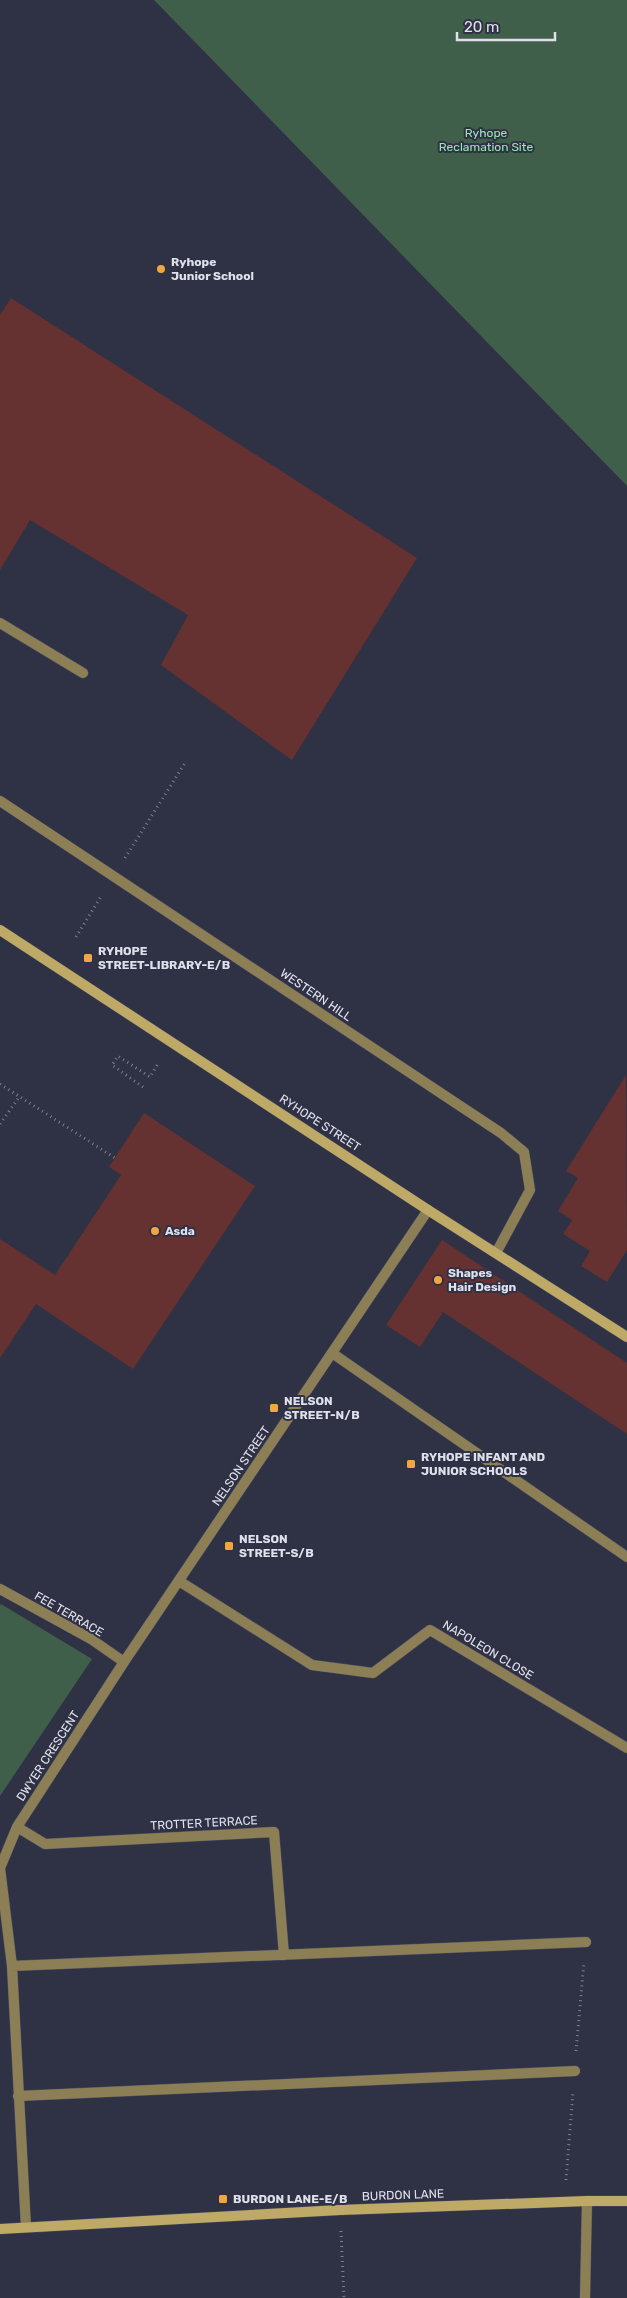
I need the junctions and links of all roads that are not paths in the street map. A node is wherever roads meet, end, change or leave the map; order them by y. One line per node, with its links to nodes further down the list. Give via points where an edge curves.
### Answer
1 (0, 623): 2 (street)
2 (83, 673)
3 (0, 800): 6 (street, WESTERN HILL, via 501,1133 524,1152 530,1190)
4 (0, 930): 5 (main road, RYHOPE STREET)
5 (428, 1210): 6 (main road, RYHOPE STREET); 8 (street, NELSON STREET)
6 (496, 1254): 7 (main road, RYHOPE STREET)
7 (627, 1337)
8 (332, 1353): 9 (street); 10 (street, NELSON STREET)
9 (627, 1557)
10 (179, 1581): 12 (street, NELSON STREET); 13 (street, NAPOLEON CLOSE, via 312,1665 373,1673 430,1630)
11 (0, 1589): 12 (street, FEE TERRACE, via 91,1639)
12 (124, 1662): 14 (street, DWYER CRESCENT)
13 (627, 1748)
14 (17, 1827): 15 (street, DWYER CRESCENT); 17 (street, TROTTER TERRACE, via 45,1844 274,1832)
15 (0, 1868): 18 (street, DWYER CRESCENT)
16 (586, 1942): 17 (street)
17 (284, 1955): 18 (street)
18 (12, 1966): 20 (street, DWYER CRESCENT)
19 (574, 2071): 20 (street)
20 (18, 2096): 23 (street, DWYER CRESCENT)
21 (586, 2201): 22 (main road, BURDON LANE); 23 (main road, BURDON LANE, via 340,2210); 25 (street)
22 (627, 2201)
23 (26, 2228): 24 (main road, BURDON LANE)
24 (0, 2229)
25 (585, 2298)

